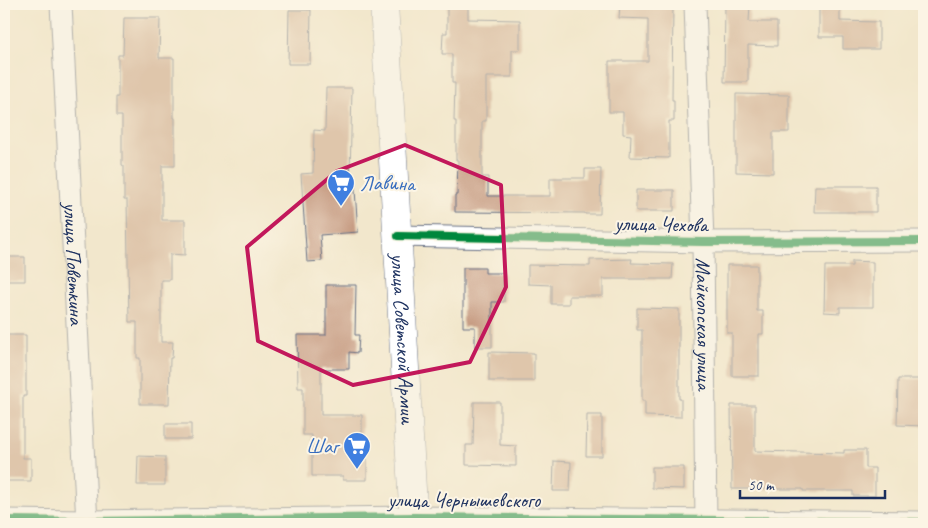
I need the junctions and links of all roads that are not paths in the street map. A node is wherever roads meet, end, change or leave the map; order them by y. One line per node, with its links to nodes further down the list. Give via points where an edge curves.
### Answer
1 (61, 4): 11 (street, улица Поветкина)
2 (384, 4): 4 (main road, улица Советской Армии)
3 (695, 4): 6 (street, Майкопская улица)
4 (398, 236): 6 (street, улица Чехова); 8 (main road, улица Советской Армии)
5 (924, 241): 6 (street, улица Чехова)
6 (703, 242): 9 (street, Майкопская улица)
7 (4, 520): 11 (street, улица Чернышевского)
8 (414, 521): 9 (street, улица Чернышевского); 11 (street, улица Чернышевского)
9 (706, 522): 10 (street, улица Чернышевского)
10 (924, 522)
11 (87, 523)

